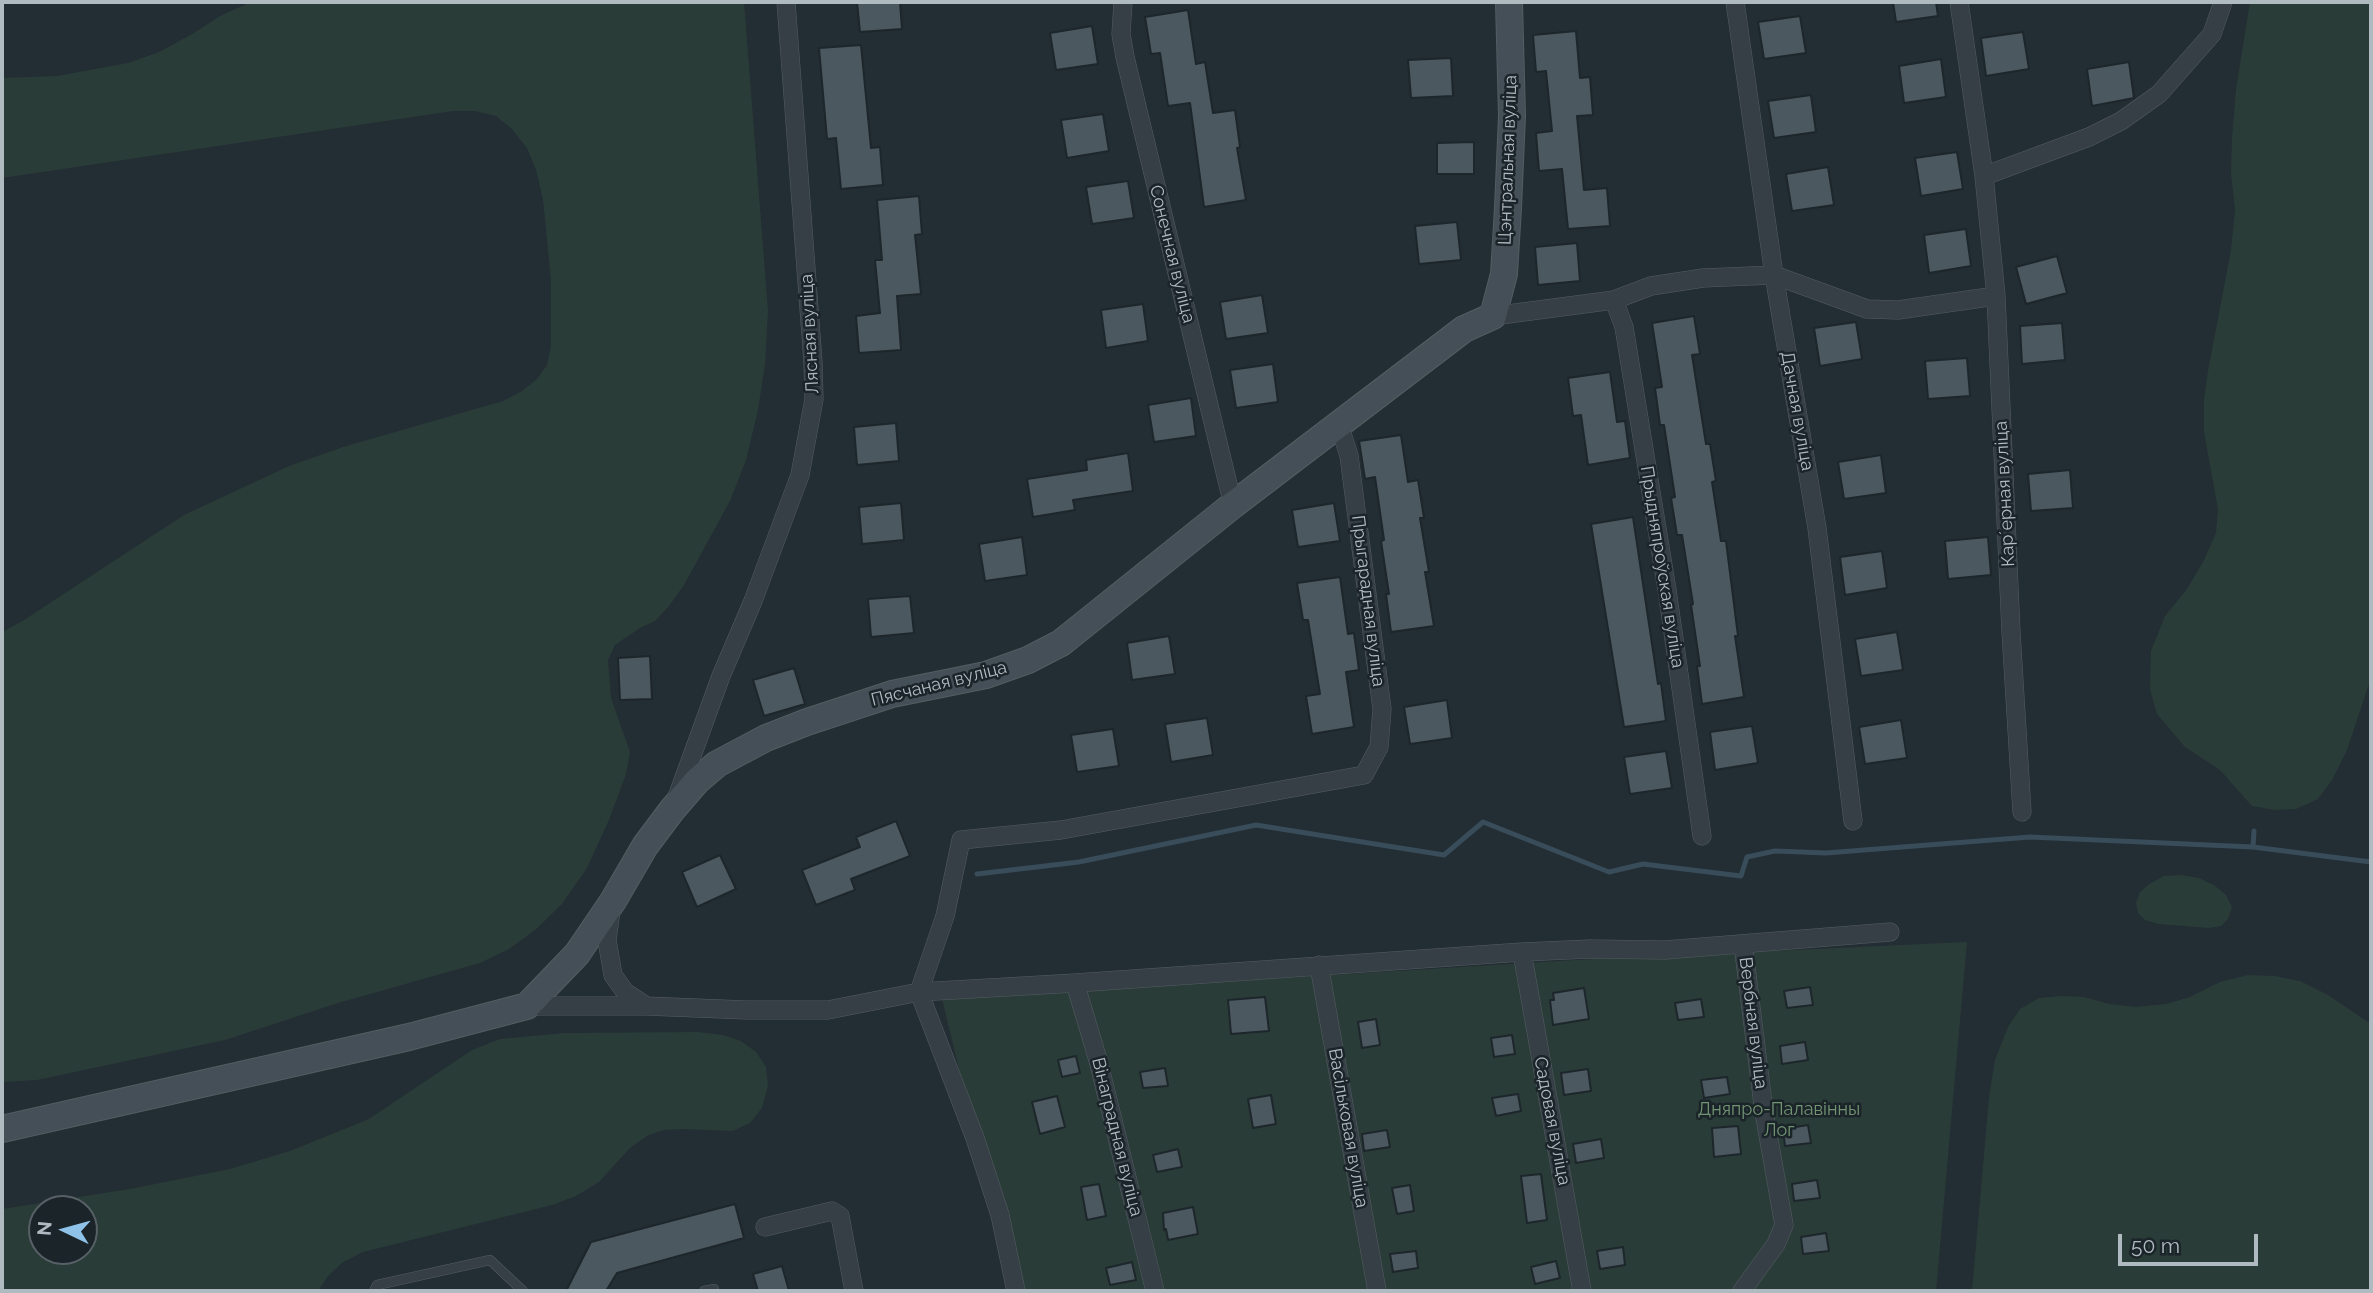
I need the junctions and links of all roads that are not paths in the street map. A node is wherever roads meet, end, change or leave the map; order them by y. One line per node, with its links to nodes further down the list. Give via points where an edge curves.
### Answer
1 (786, 2): 14 (street, Лясная вуліца, via 814,399 790,506)
2 (1123, 2): 13 (street, Сонечная вуліца, via 1125,57)
3 (1509, 2): 11 (street, Цэнтральная вуліца, via 1509,195 1504,274)
4 (1735, 2): 8 (street, Дачная вуліца)
5 (1959, 2): 7 (street, Карʼерная вуліца)
6 (2222, 2): 7 (street, via 2212,34 2159,94 2089,137)
7 (1984, 176): 9 (street, Карʼерная вуліца)
8 (1774, 275): 9 (street, via 1867,309 1898,310); 10 (street, via 1651,286); 16 (street, Дачная вуліца, via 1816,528)
9 (1996, 296): 15 (street, Карʼерная вуліца)
10 (1614, 300): 11 (street); 17 (street, Прыдняпроўская вуліца, via 1624,327)
11 (1493, 316): 12 (street, Пясчаная вуліца, via 1464,329)
12 (1339, 424): 13 (street, Пясчаная вуліца); 24 (street, Прыгарадная вуліца, via 1349,456 1382,709 1380,747 1364,775 1061,830 961,840 946,916)
13 (1233, 505): 14 (street, Пясчаная вуліца, via 1060,643 986,675 892,694 766,737 717,764)
14 (671, 810): 18 (street, Пясчаная вуліца)
15 (2022, 811)
16 (1853, 821)
17 (1702, 836)
18 (613, 901): 25 (street, Пясчаная вуліца, via 577,954); 26 (street, via 607,940 613,975 625,992)
19 (1890, 932): 20 (street)
20 (1743, 944): 21 (street); 38 (street, Вербная вуліца, via 1784,1225)
21 (1522, 952): 22 (street); 37 (street, Садовая вуліца)
22 (1319, 965): 23 (street); 36 (street, Васільковая вуліца)
23 (1075, 983): 24 (street); 35 (street, Вінаградная вуліца)
24 (919, 992): 26 (street, via 828,1010); 34 (street, via 975,1138 1000,1216)
25 (527, 1006): 26 (street); 27 (street)
26 (646, 1006)
27 (2, 1129)
28 (765, 1227): 33 (street, via 832,1211 840,1216)
29 (374, 1291): 30 (lane, via 377,1285 490,1260)
30 (523, 1291)
31 (704, 1291): 32 (lane)
32 (714, 1291)
33 (854, 1291)
34 (1016, 1291)
35 (1155, 1291)
36 (1377, 1291)
37 (1582, 1291)
38 (1742, 1291)

